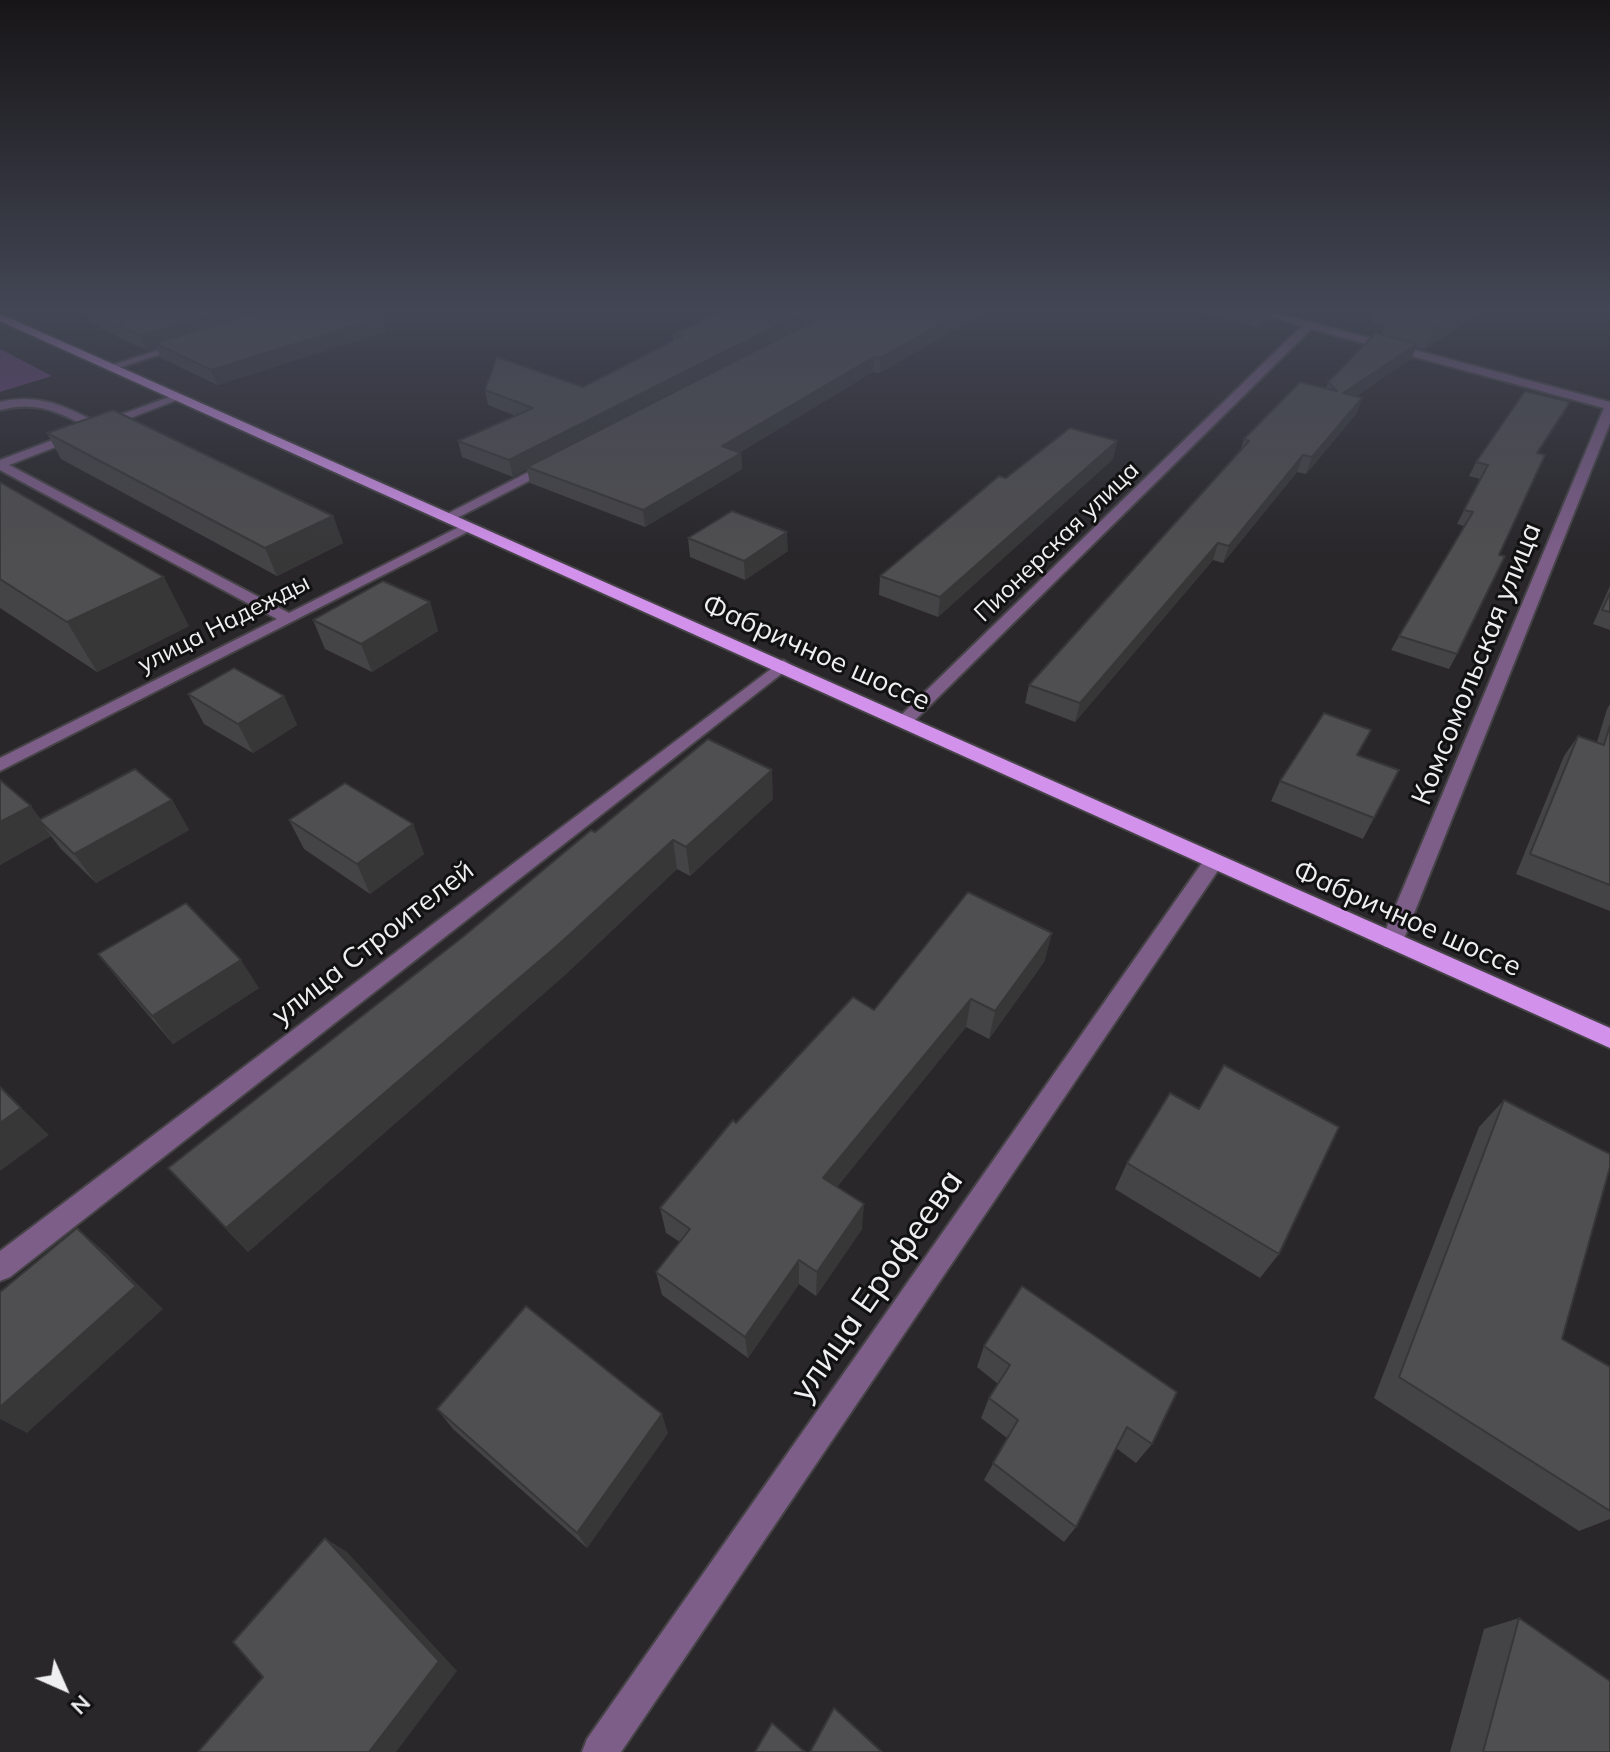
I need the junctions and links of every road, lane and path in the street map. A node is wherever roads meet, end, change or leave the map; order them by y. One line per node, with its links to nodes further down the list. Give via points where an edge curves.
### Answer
1 (159, 390): 4 (main road, Фабричное шоссе)
2 (1243, 390): 14 (street, Пионерская улица)
3 (1556, 390): 6 (street)
4 (176, 398): 7 (street); 10 (main road, Фабричное шоссе)
5 (0, 406): 7 (street, via 18,400 47,402)
6 (1610, 407): 17 (street, Комсомольская улица)
7 (96, 427): 9 (street)
8 (563, 458): 10 (street)
9 (0, 465): 12 (street)
10 (448, 517): 11 (main road, Фабричное шоссе)
11 (470, 527): 12 (street, улица Надежды); 13 (main road, Фабричное шоссе)
12 (287, 618): 15 (street, улица Надежды)
13 (783, 665): 14 (main road, Фабричное шоссе); 19 (street, улица Строителей)
14 (904, 721): 16 (main road, Фабричное шоссе)
15 (0, 765)
16 (1214, 861): 17 (main road, Фабричное шоссе); 20 (street, улица Ерофеева)
17 (1392, 941): 18 (main road, Фабричное шоссе)
18 (1610, 1038)
19 (0, 1268)
20 (600, 1752)

